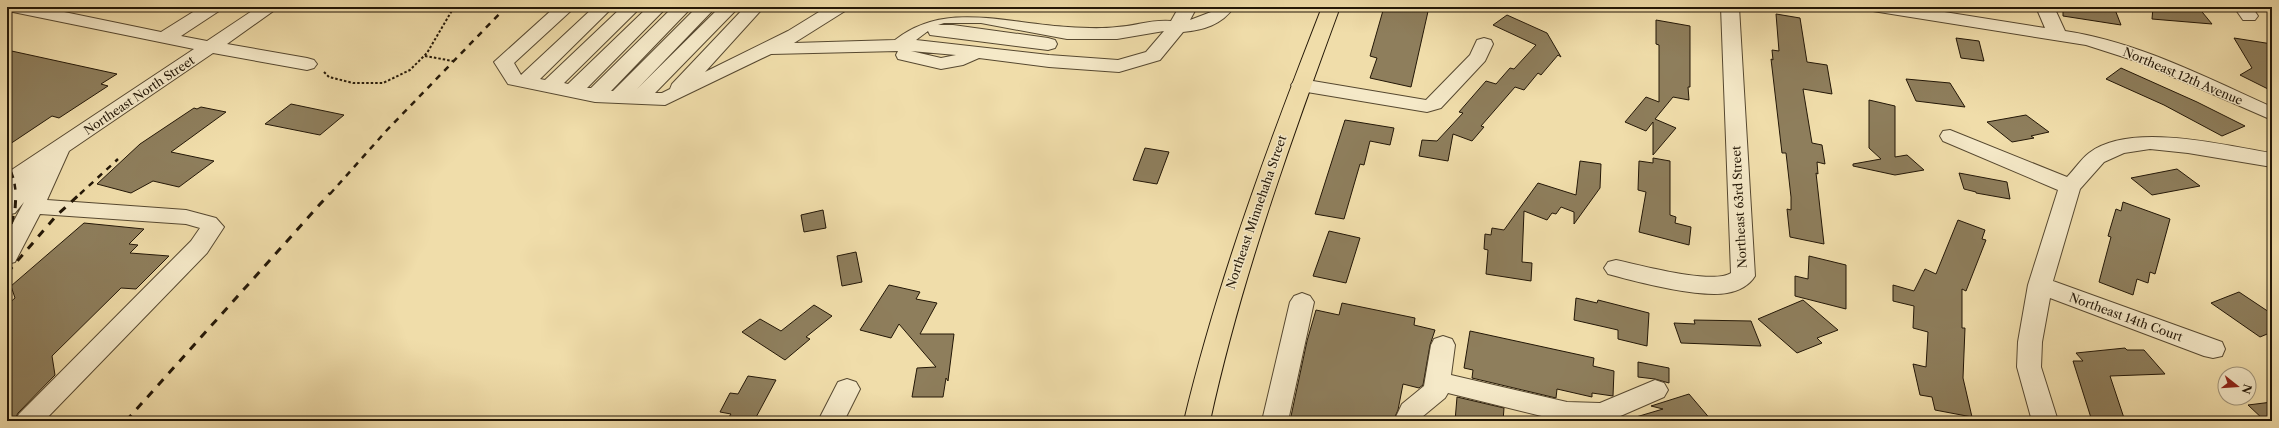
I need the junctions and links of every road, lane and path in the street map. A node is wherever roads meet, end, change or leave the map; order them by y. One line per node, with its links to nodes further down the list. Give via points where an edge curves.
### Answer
1 (13, 7): 24 (street)
2 (210, 7): 24 (street)
3 (270, 7): 28 (street, Northeast North Street)
4 (454, 7): 31 (path)
5 (566, 7): 35 (street, via 504,62 515,80)
6 (604, 7): 35 (street)
7 (632, 7): 37 (street)
8 (658, 7): 38 (street)
9 (683, 7): 40 (street)
10 (707, 7): 41 (street)
11 (730, 7): 42 (street)
12 (755, 7): 39 (street)
13 (839, 7): 29 (street, via 795,35)
14 (1188, 7): 21 (street)
15 (1225, 7): 21 (street, via 1217,16 1198,25)
16 (1331, 7): 36 (main road, Northeast Minnehaha Street)
17 (1730, 7): 52 (street, Northeast 63rd Street, via 1743,276 1725,285 1707,285)
18 (1879, 7): 23 (street, Northeast 12th Avenue)
19 (2045, 7): 23 (street)
20 (934, 12): 21 (street, via 1067,33 1117,33 1158,25); 22 (street)
21 (1178, 27): 32 (street, via 1153,56)
22 (914, 31): 25 (street); 32 (street, via 953,31)
23 (2057, 34): 43 (street, Northeast 12th Avenue, via 2089,40 2146,58)
24 (164, 38): 28 (street)
25 (902, 44): 27 (street); 30 (street)
26 (1484, 44): 36 (street, via 1478,57 1434,104 1427,106)
27 (873, 45): 29 (street); 30 (street, via 945,64 959,62)
28 (210, 47): 34 (street); 45 (street, Northeast North Street)
29 (766, 49): 39 (street)
30 (977, 52): 32 (street, via 1119,66)
31 (424, 56): 33 (path); 34 (path, via 410,70 383,83 353,83 329,76)
32 (1142, 59)
33 (453, 61)
34 (313, 67)
35 (525, 82): 37 (street)
36 (1301, 85): 62 (main road, Northeast Minnehaha Street, via 1236,268 1216,335)
37 (550, 87): 38 (street)
38 (572, 91): 40 (street)
39 (673, 95): 42 (street, via 665,99)
40 (595, 96): 41 (street)
41 (618, 97): 42 (street)
42 (639, 98)
43 (2272, 114)
44 (1950, 136): 48 (street)
45 (54, 152): 47 (street, Northeast North Street); 49 (street, via 54,164); 50 (street)
46 (2272, 160): 48 (street, via 2188,146 2150,143 2120,147 2097,157)
47 (7, 183)
48 (2070, 187): 53 (street)
49 (33, 206): 51 (street); 60 (street, via 186,217 208,223 213,227 198,247)
50 (7, 208)
51 (7, 256)
52 (1616, 268)
53 (2040, 285): 56 (street, Northeast 14th Court); 65 (street, via 2030,342 2029,367)
54 (1302, 302): 63 (street)
55 (1443, 345): 57 (street)
56 (2213, 349)
57 (1437, 382): 59 (street, via 1567,412 1602,413); 64 (street, via 1436,390 1411,411)
58 (847, 389): 61 (street)
59 (1655, 390)
60 (28, 421)
61 (830, 421)
62 (1197, 421)
63 (1275, 421)
64 (1408, 421)
65 (2045, 421)

